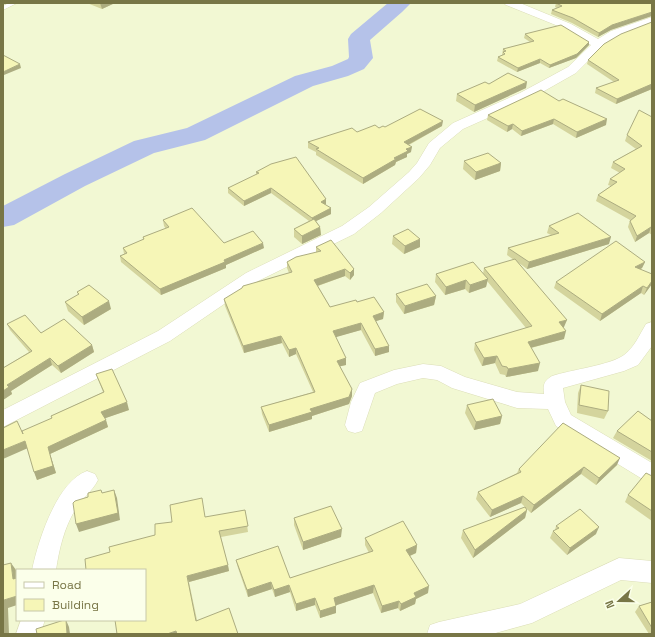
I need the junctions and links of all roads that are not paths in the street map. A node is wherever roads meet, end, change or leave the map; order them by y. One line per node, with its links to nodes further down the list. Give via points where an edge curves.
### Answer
1 (14, 3): 3 (lane)
2 (510, 3): 5 (street, via 567,26)
3 (3, 8)
4 (652, 20): 5 (street, via 615,34)
5 (598, 44): 8 (street, via 572,70 525,96 458,126 434,146 414,175 348,230 252,277 164,336)
6 (652, 329): 7 (street, via 630,360 553,385)
7 (555, 402): 9 (street, via 517,400 459,383 441,373 423,370 394,377 368,388 360,402); 10 (street, via 563,420)
8 (3, 418)
9 (354, 425)
10 (652, 474)
11 (86, 480): 12 (street, via 66,504 48,547)
12 (44, 569)
13 (652, 572): 16 (street, via 618,569 523,615)
14 (33, 621): 15 (street)
15 (28, 634)
16 (439, 634)

